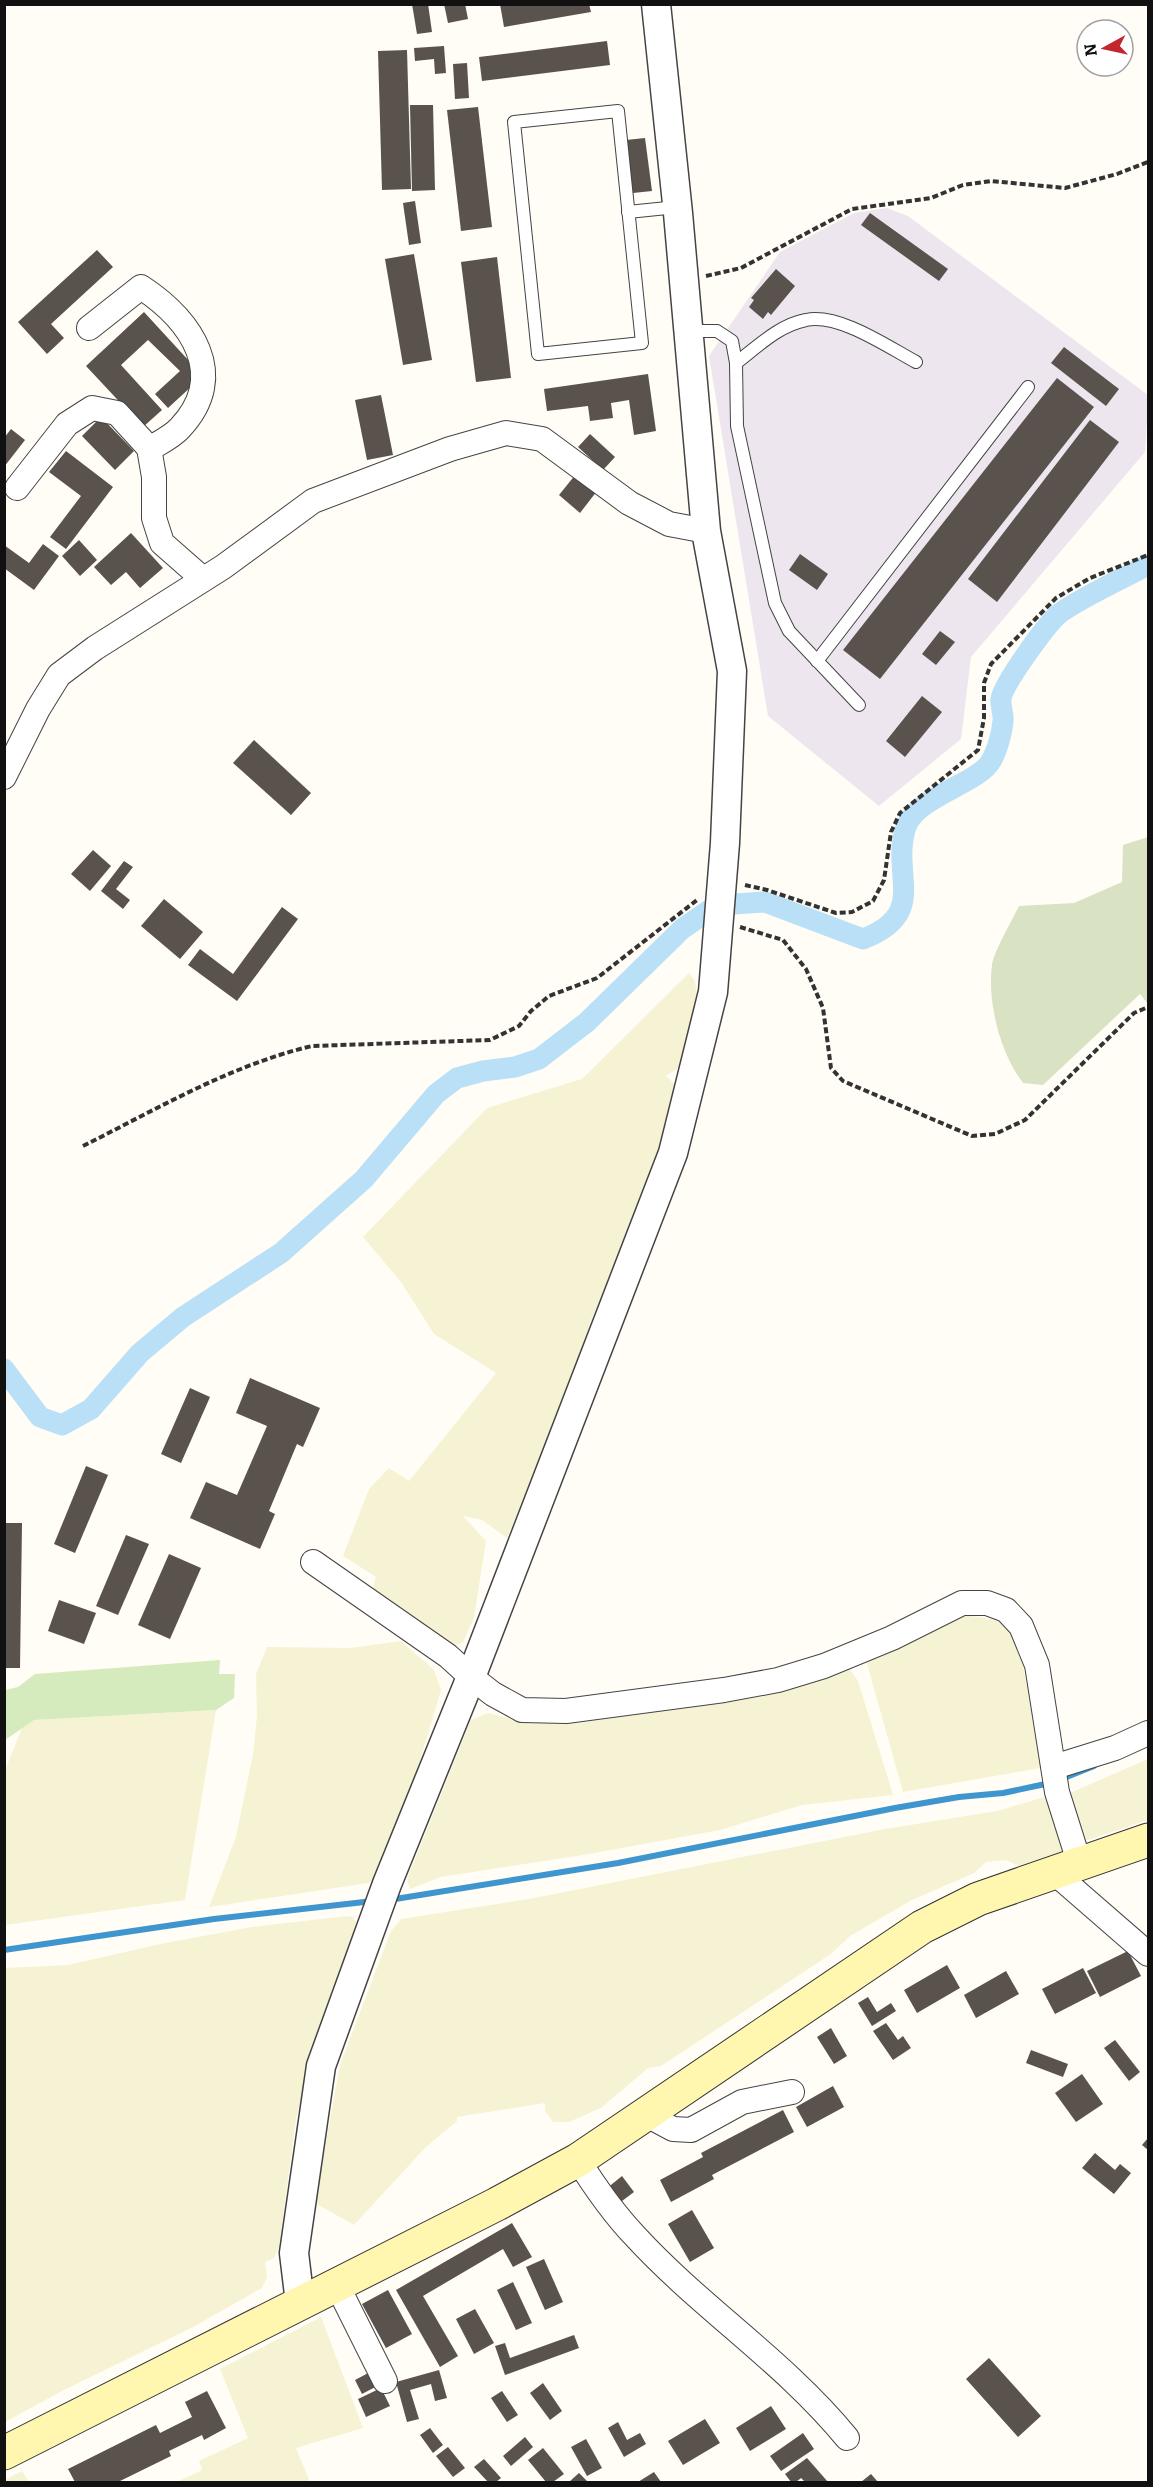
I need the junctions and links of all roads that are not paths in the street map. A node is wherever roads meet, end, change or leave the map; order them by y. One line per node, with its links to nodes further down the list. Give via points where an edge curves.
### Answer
1 (656, 4): 2 (street)
2 (677, 207): 3 (lane); 5 (street)
3 (628, 212): 3 (lane, via 618,111 514,122 538,354 642,343)
4 (89, 328): 9 (street, via 141,287 161,301 186,330 203,362 202,395 180,429)
5 (689, 331): 7 (lane, via 717,331 726,336 732,341); 11 (street)
6 (916, 362): 7 (lane, via 858,330 826,320 806,320 774,333)
7 (736, 363): 13 (lane, via 736,426 775,603 789,631)
8 (1028, 387): 13 (lane)
9 (149, 449): 10 (street, via 117,413 92,408 67,424); 12 (street, via 154,518 162,543)
10 (17, 488)
11 (706, 531): 12 (street, via 669,524 629,503 543,439 506,434 450,449 313,501); 17 (street, via 732,671 713,992 673,1153)
12 (203, 579): 15 (street, via 59,675)
13 (817, 661): 14 (lane)
14 (859, 705)
15 (4, 777)
16 (313, 1562): 17 (street, via 448,1656)
17 (471, 1677): 19 (street, via 522,1710 566,1711 724,1690 824,1666 962,1603 987,1603 1006,1610 1021,1626 1037,1665); 27 (street, via 387,1884 321,2066 294,2253)
18 (1149, 1733): 19 (street)
19 (1054, 1767): 21 (street)
20 (1149, 1840): 21 (main road)
21 (1072, 1868): 22 (street); 24 (main road, via 978,1899 922,1927)
22 (1149, 1954)
23 (792, 2092): 24 (street, via 742,2102 691,2130 673,2129)
24 (645, 2114): 25 (main road)
25 (578, 2160): 26 (main road); 29 (street, via 599,2193 636,2237 780,2370)
26 (337, 2284): 27 (main road); 28 (street)
27 (300, 2303): 30 (main road)
28 (385, 2381)
29 (847, 2438)
30 (4, 2453)

